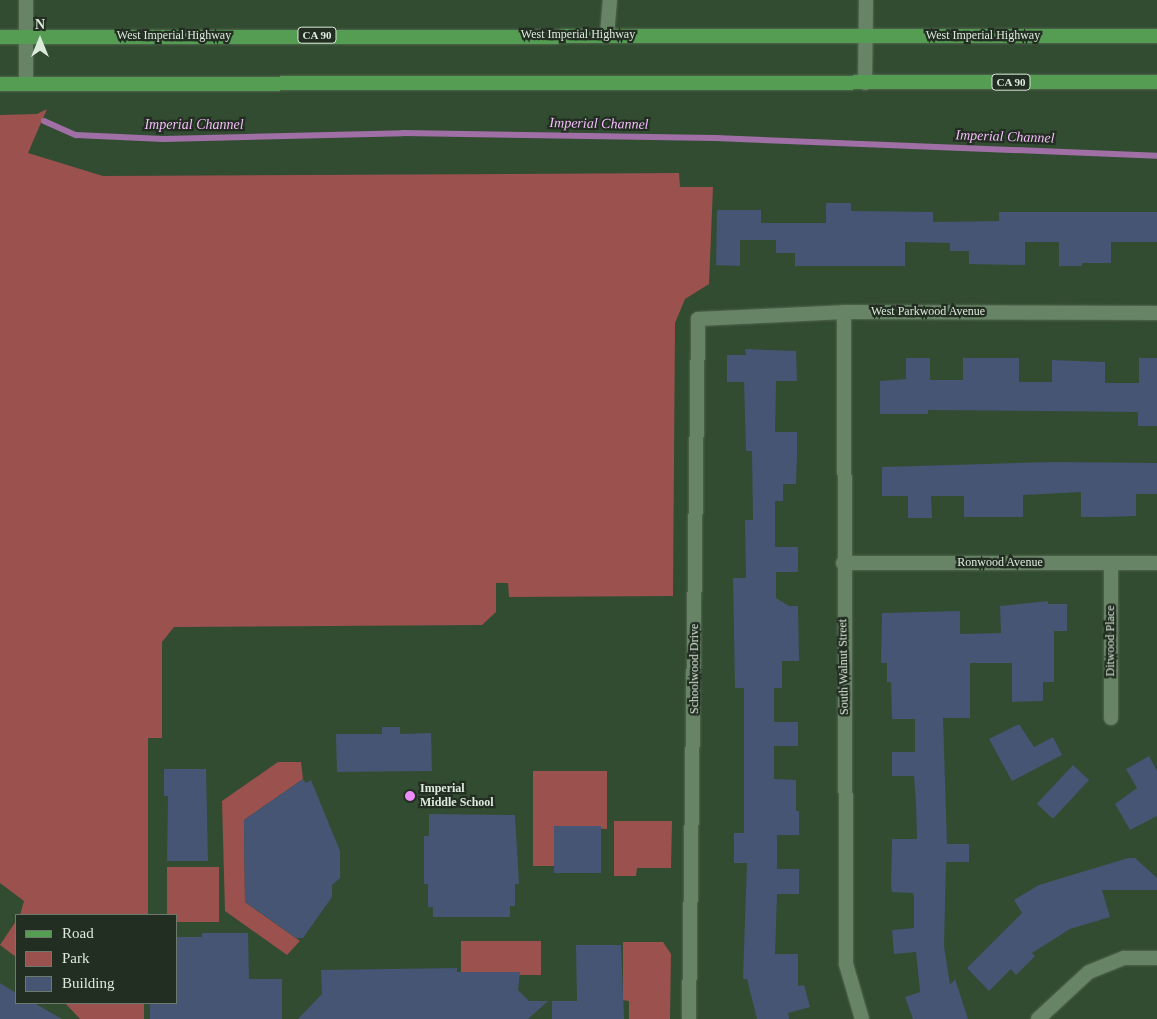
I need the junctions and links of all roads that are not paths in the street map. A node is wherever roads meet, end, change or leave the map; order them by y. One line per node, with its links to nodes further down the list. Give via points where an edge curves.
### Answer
1 (26, 0): 5 (street)
2 (610, 0): 4 (street)
3 (866, 0): 6 (street)
4 (607, 34): 5 (main road, West Imperial Highway / CA 90); 6 (main road, West Imperial Highway / CA 90)
5 (26, 36): 8 (main road, West Imperial Highway / CA 90); 12 (street)
6 (865, 36): 7 (main road, West Imperial Highway / CA 90); 9 (street)
7 (1157, 36)
8 (0, 37)
9 (865, 82): 10 (main road, CA 90); 12 (main road, CA 90)
10 (1157, 82)
11 (0, 84): 12 (main road, CA 90)
12 (26, 84)
13 (844, 312): 14 (street, West Parkwood Avenue); 15 (street, West Parkwood Avenue); 16 (street, South Walnut Street)
14 (1157, 312)
15 (698, 319): 21 (street, Schoolwood Drive)
16 (843, 564): 17 (street, Ronwood Avenue); 22 (street, South Walnut Street, via 846,964)
17 (1111, 564): 18 (street, Ronwood Avenue); 19 (street, Ditwood Place)
18 (1157, 564)
19 (1111, 718)
20 (1157, 958): 23 (street, via 1124,958 1089,972)
21 (689, 1019)
22 (862, 1019)
23 (1038, 1019)

